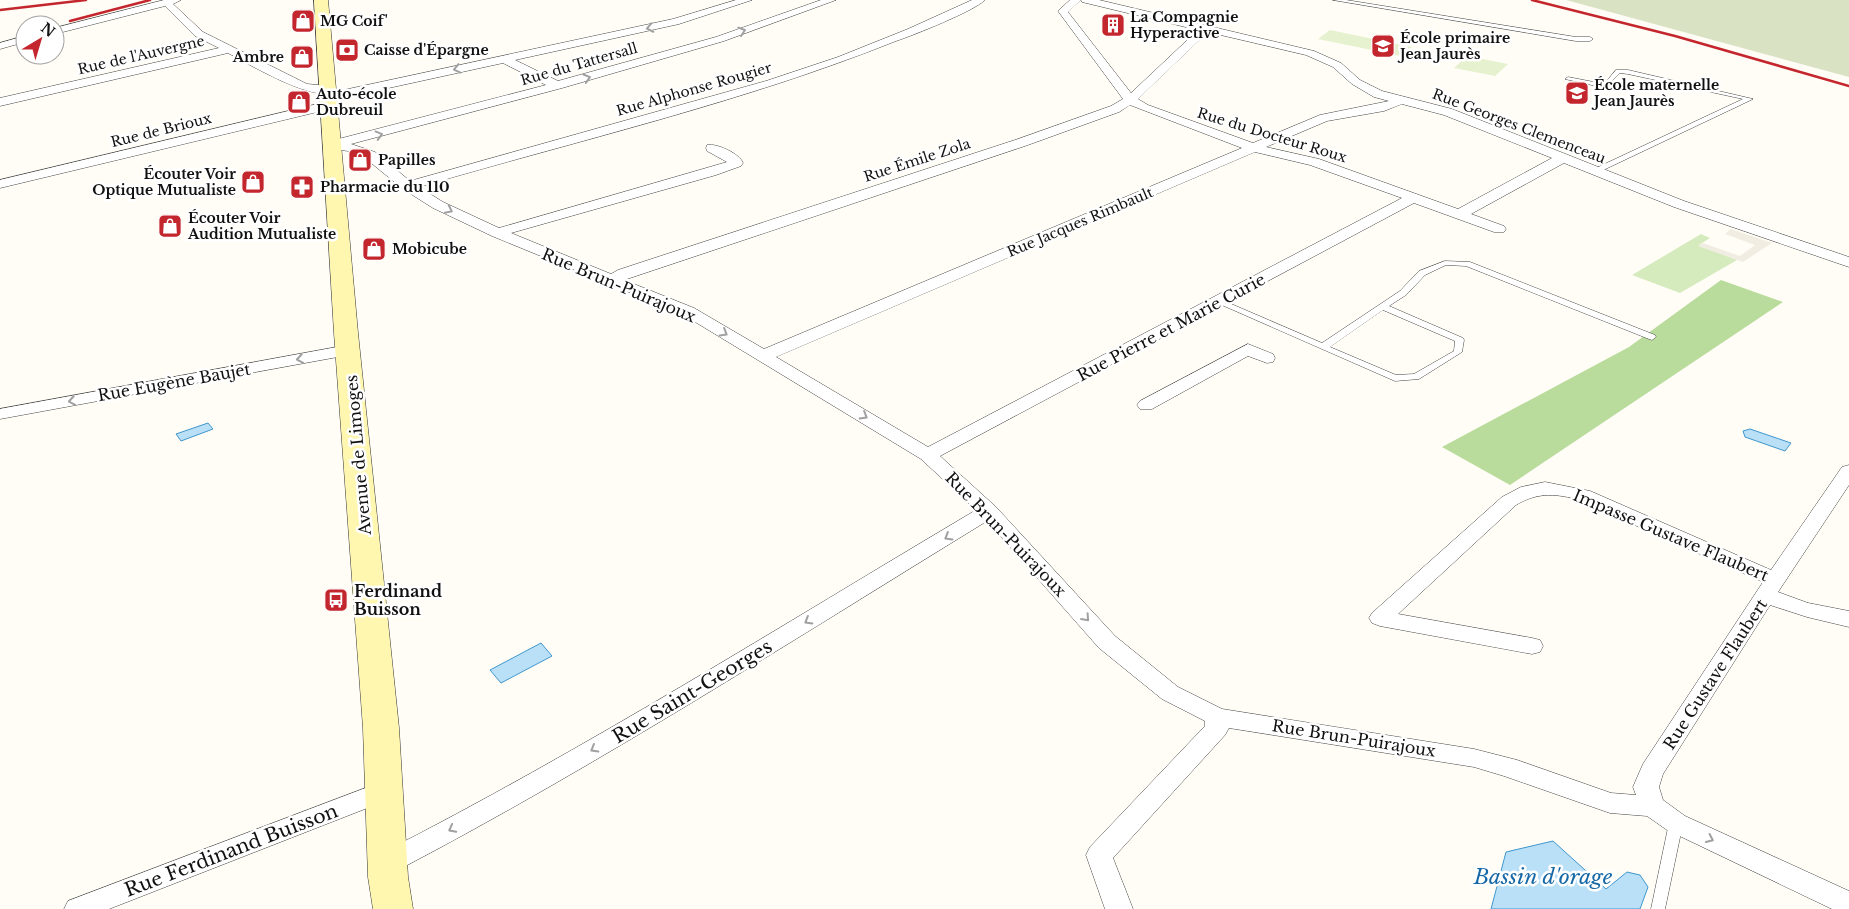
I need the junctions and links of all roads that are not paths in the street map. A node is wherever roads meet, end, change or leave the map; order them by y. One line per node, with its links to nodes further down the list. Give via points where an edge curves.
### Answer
1 (321, 0): 24 (main road, Avenue de Limoges)
2 (747, 0): 11 (street, Rue de Brioux)
3 (831, 0): 16 (street, Rue du Tattersall, one-way to 3)
4 (980, 0): 34 (street, Rue Alphonse Rougier, via 875,45 741,93)
5 (1076, 0): 25 (street, Rue du Docteur Roux, via 1063,11)
6 (1086, 0): 10 (street)
7 (1336, 0): 17 (lane)
8 (1139, 1): 10 (street)
9 (173, 3): 14 (street); 20 (street, via 199,34)
10 (1180, 21): 13 (street, Rue Georges Clemenceau)
11 (676, 22): 12 (street); 21 (street, Rue de Brioux, one-way to 21)
12 (688, 27)
13 (1206, 28): 25 (street, Rue Émile Zola); 26 (street, Rue Georges Clemenceau, via 1310,54 1338,65 1368,89)
14 (65, 29)
15 (704, 33): 16 (street)
16 (720, 39): 23 (street, Rue du Tattersall, one-way to 16)
17 (1590, 39)
18 (15, 42): 19 (street)
19 (0, 46)
20 (230, 49): 24 (street, via 296,82); 27 (street, Rue de l'Auvergne)
21 (505, 58): 23 (street); 24 (street, Rue de Brioux, one-way to 24)
22 (1568, 79): 32 (lane, via 1605,86 1618,70 1750,99)
23 (558, 86): 28 (street, Rue du Tattersall, one-way to 23)
24 (328, 92): 28 (main road, Avenue de Limoges); 33 (street, Rue de Brioux)
25 (1130, 100): 30 (street, Rue du Docteur Roux); 40 (street, Rue Émile Zola, via 1115,109 1037,137)
26 (1401, 100): 30 (street, Rue Jacques Rimbault, via 1384,107 1324,118); 31 (street, Rue Georges Clemenceau, via 1448,112)
27 (0, 102)
28 (332, 145): 34 (street, Rue Brun-Puirajoux, via 364,152); 45 (main road, Avenue de Limoges)
29 (712, 148): 38 (street, via 736,163)
30 (1254, 148): 35 (street, Rue du Docteur Roux, via 1314,162); 46 (street, Rue Jacques Rimbault)
31 (1566, 158): 32 (street, Rue Georges Clemenceau); 36 (street)
32 (1598, 171): 39 (street, Rue Georges Clemenceau, via 1679,204)
33 (0, 184)
34 (408, 186): 38 (street, Rue Brun-Puirajoux, one-way to 38, via 438,205)
35 (1413, 198): 36 (street, Rue du Docteur Roux); 41 (street, Rue Pierre et Marie Curie)
36 (1460, 214): 37 (street, Rue du Docteur Roux)
37 (1499, 229)
38 (497, 233): 40 (street, Rue Brun-Puirajoux)
39 (1849, 262)
40 (613, 280): 46 (street, Rue Brun-Puirajoux, one-way to 46, via 688,311)
41 (1219, 302): 44 (lane); 50 (street, Rue Pierre et Marie Curie)
42 (1383, 307): 43 (lane, via 1404,293 1422,272 1445,263 1467,264); 44 (lane); 44 (lane, via 1460,340 1458,352 1416,377 1395,378)
43 (1652, 338)
44 (1323, 347)
45 (348, 350): 49 (street, Rue Eugène Baujet, one-way to 49); 57 (main road, Avenue de Limoges)
46 (763, 356): 50 (street, Rue Brun-Puirajoux, one-way to 50)
47 (1266, 358): 48 (street, via 1248,349)
48 (1146, 405)
49 (0, 414)
50 (928, 455): 52 (street, Rue Brun-Puirajoux)
51 (1849, 471): 53 (street, Rue Gustave Flaubert)
52 (989, 512): 56 (street, Rue Brun-Puirajoux, one-way to 56, via 1107,642 1170,693); 60 (street, Rue Saint-Georges, one-way to 60, via 633,726)
53 (1771, 588): 54 (street, via 1784,604); 55 (street, Impasse Gustave Flaubert, via 1583,494 1542,488 1522,492 1509,501 1380,618); 58 (street, Rue Gustave Flaubert, via 1652,771 1646,786)
54 (1849, 619)
55 (1532, 646)
56 (1217, 717): 58 (street, Rue Brun-Puirajoux, via 1474,758 1610,803); 64 (street, via 1217,729 1099,855)
57 (384, 791): 60 (main road, Avenue de Limoges); 62 (street, Rue Ferdinand Buisson)
58 (1653, 806): 59 (street)
59 (1676, 823): 61 (street, one-way to 61); 65 (lane)
60 (389, 862): 63 (main road, Avenue de Limoges)
61 (1849, 904)
62 (78, 909)
63 (393, 909)
64 (1119, 909)
65 (1658, 909)

